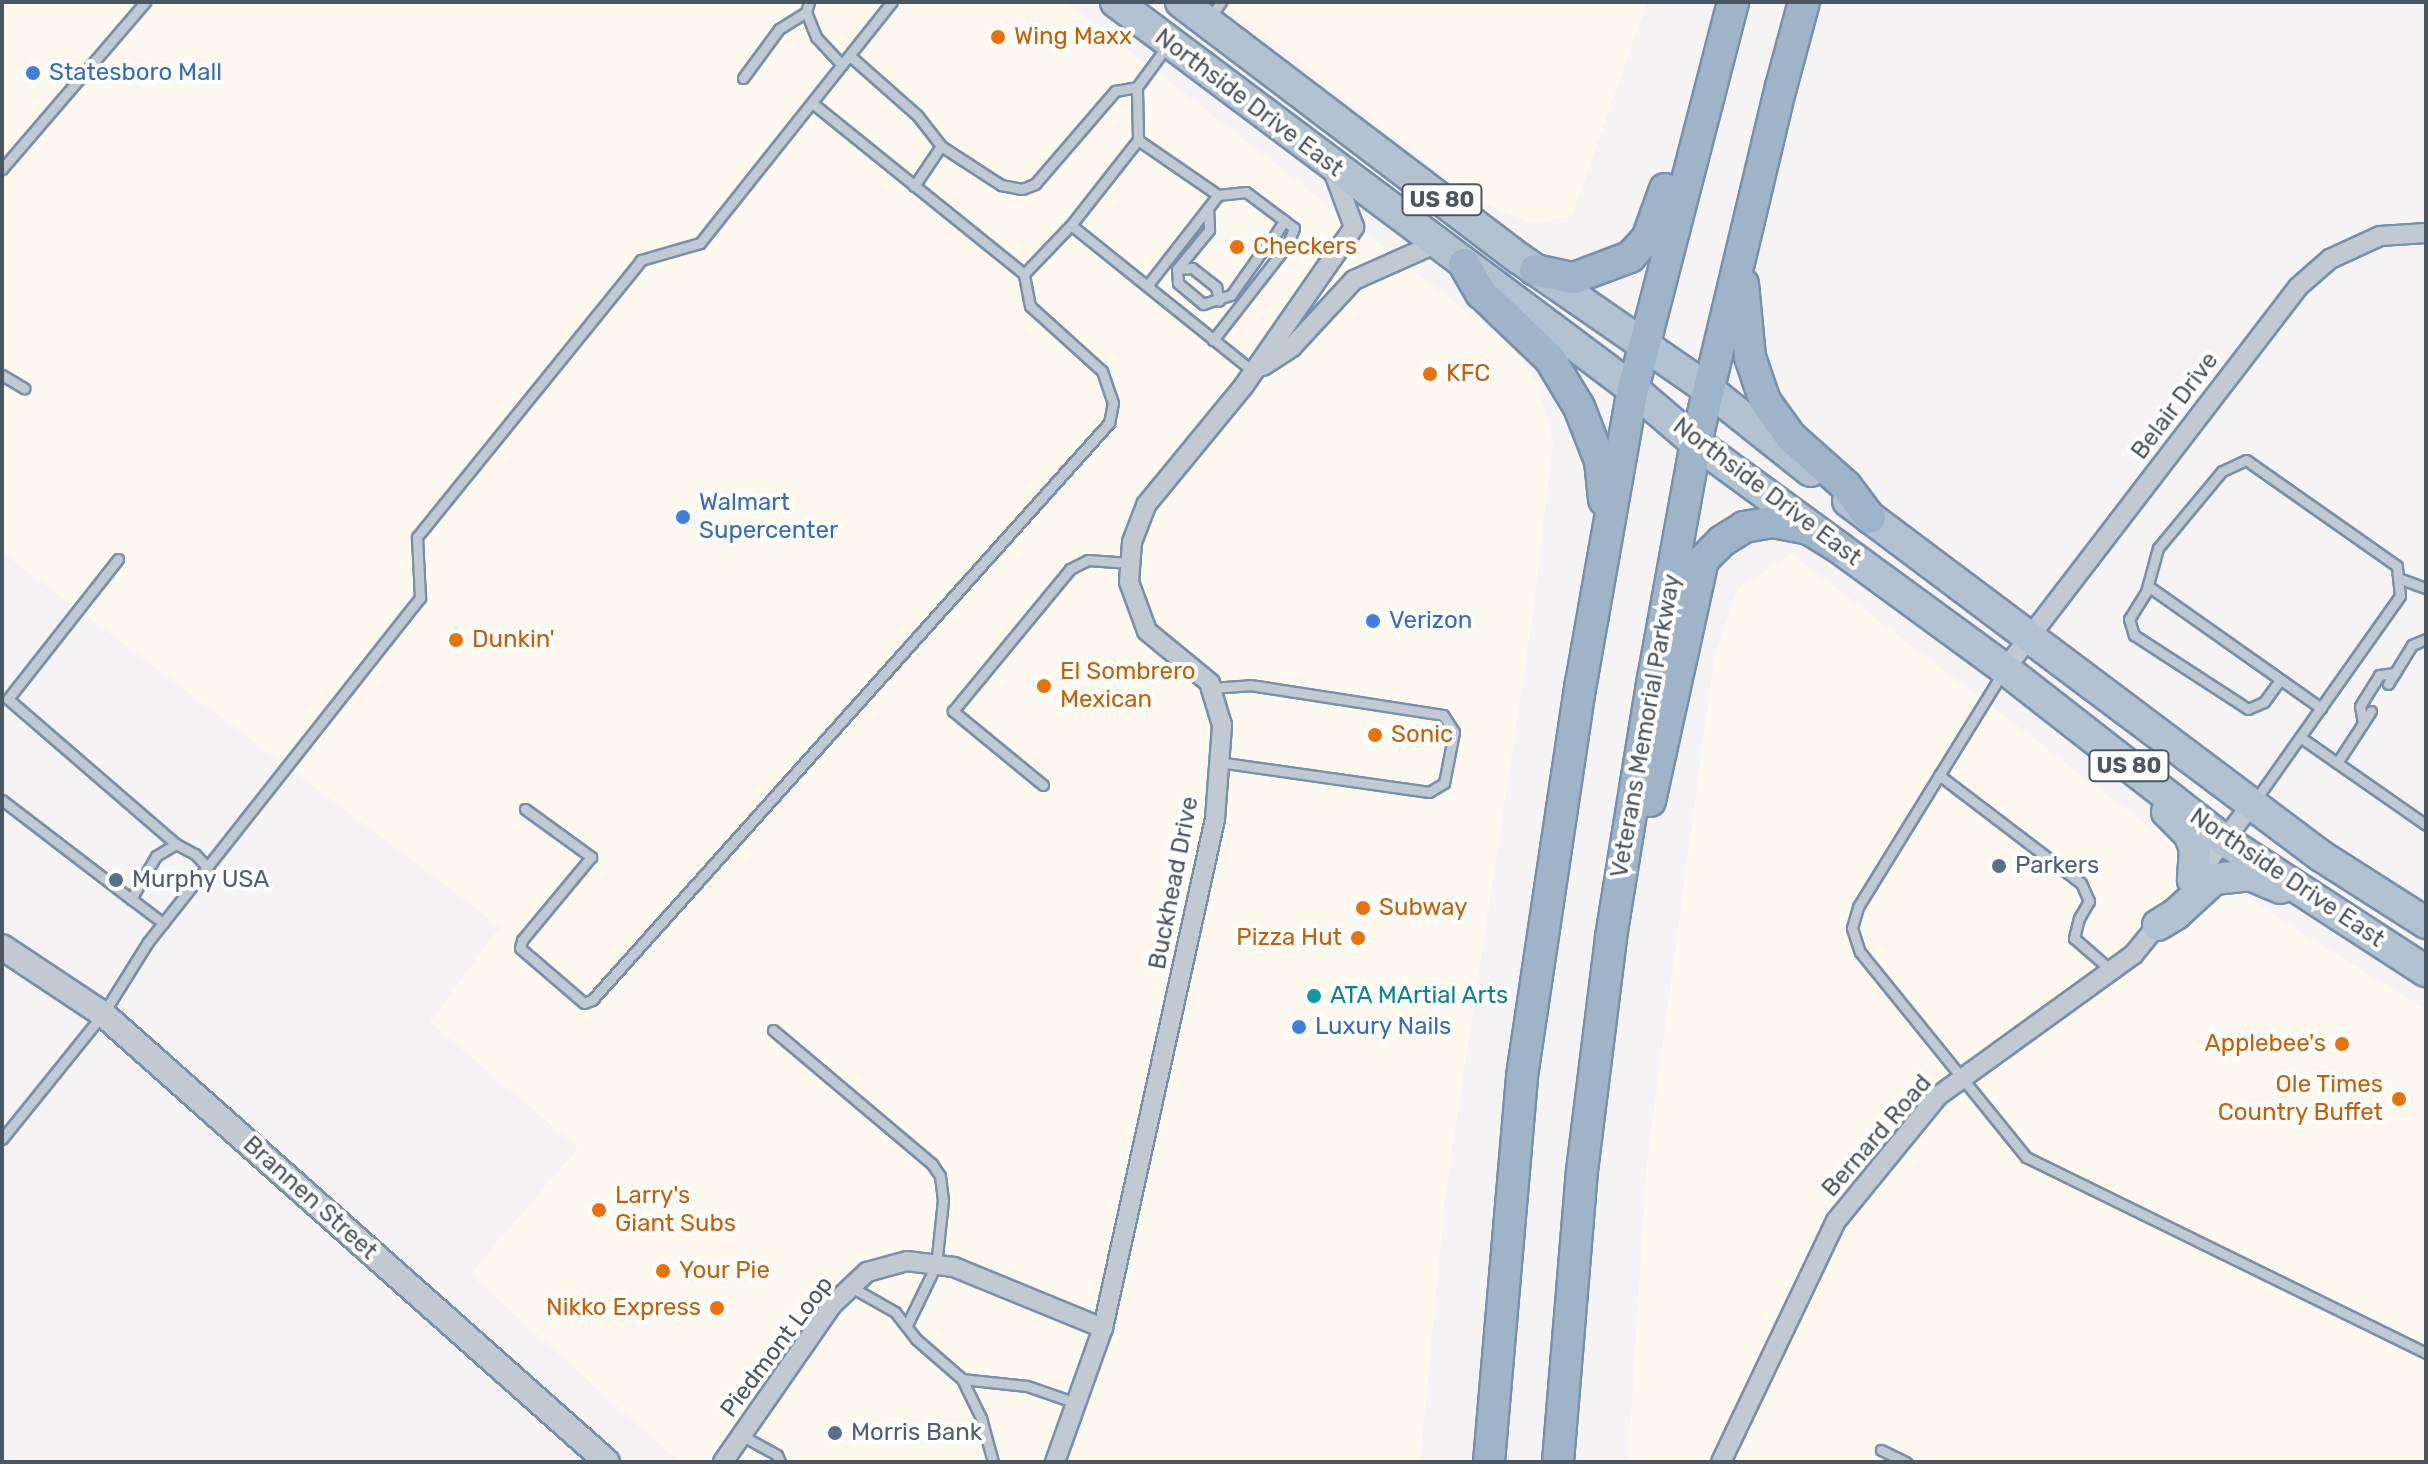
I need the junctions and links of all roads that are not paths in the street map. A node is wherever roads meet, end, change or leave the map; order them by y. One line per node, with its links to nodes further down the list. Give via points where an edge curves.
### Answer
1 (145, 2): 19 (lane)
2 (892, 2): 11 (lane)
3 (1116, 2): 10 (main road, Northside Drive East / US 80)
4 (1181, 2): 9 (main road, Northside Drive East / US 80)
5 (1715, 2): 32 (highway, via 1658,216 1647,239 1630,257 1574,278)
6 (1733, 2): 37 (highway)
7 (1804, 2): 29 (highway, Veterans Memorial Parkway)
8 (808, 7): 12 (lane, via 816,37); 13 (lane, via 779,29)
9 (1214, 12): 32 (main road, Northside Drive East / US 80)
10 (1169, 44): 14 (lane); 18 (main road, Northside Drive East / US 80)
11 (850, 56): 12 (lane); 17 (lane, via 917,115)
12 (842, 65): 15 (lane)
13 (743, 78)
14 (1137, 87): 16 (lane); 17 (lane, via 1115,91 1035,184 1022,189 1001,185)
15 (812, 103): 20 (lane); 75 (lane, via 700,243 641,260 417,537 420,598)
16 (1138, 140): 21 (lane); 24 (lane)
17 (941, 146): 20 (lane)
18 (1329, 163): 27 (main road, Northside Drive East / US 80); 38 (street, Buckhead Drive, via 1354,227)
19 (2, 169)
20 (914, 186): 33 (lane)
21 (1218, 195): 22 (lane); 23 (lane, via 1246,192)
22 (1208, 208): 31 (lane, via 1209,230); 34 (lane)
23 (1284, 221): 26 (lane); 36 (lane, via 1294,228 1288,244)
24 (1071, 225): 33 (lane); 34 (lane)
25 (2426, 233): 52 (street, Belair Drive, via 2380,236 2330,259 2298,287)
26 (1275, 235)
27 (1435, 244): 30 (main road, Northside Drive East / US 80); 38 (street, Buckhead Drive, via 1354,280 1292,347)
28 (1265, 247): 35 (lane, via 1231,295)
29 (1742, 251): 42 (highway, Veterans Memorial Parkway); 44 (highway, via 1750,357 1765,401 1791,437 1846,486)
30 (1464, 264): 41 (main road, Northside Drive East / US 80); 45 (highway, via 1481,293 1550,359 1579,407 1600,461)
31 (1177, 269): 35 (lane, via 1192,268 1216,287); 35 (lane, via 1178,283 1203,304)
32 (1535, 270): 37 (main road, Northside Drive East / US 80)
33 (1024, 274): 71 (lane, via 1030,306 1102,371 1113,403 1109,423 584,1003 520,948 591,857)
34 (1147, 286): 36 (lane)
35 (1219, 301)
36 (1213, 340): 38 (lane)
37 (1644, 348): 41 (highway); 42 (main road, Northside Drive East / US 80)
38 (1254, 372): 48 (street, Buckhead Drive, via 1146,505)
39 (2, 375): 40 (lane)
40 (24, 388)
41 (1633, 389): 43 (main road, Northside Drive East / US 80); 45 (highway)
42 (1709, 390): 43 (highway, Veterans Memorial Parkway); 44 (main road, Northside Drive East / US 80)
43 (1696, 443): 46 (main road, Northside Drive East / US 80); 82 (highway, Veterans Memorial Parkway)
44 (1870, 518): 52 (main road, Northside Drive East / US 80)
45 (1607, 534): 104 (highway, via 1522,1076)
46 (1840, 548): 54 (main road, Northside Drive East / US 80); 82 (highway, via 1809,529 1773,522 1744,527 1703,560 1662,757)
47 (118, 559): 59 (lane)
48 (1130, 563): 58 (street, Buckhead Drive, via 1129,582 1147,631); 68 (lane, via 1088,560 1070,569 953,711)
49 (2398, 578): 50 (lane, via 2397,566 2246,460 2222,471 2158,548); 51 (lane); 60 (lane, via 2400,596)
50 (2148, 586): 56 (lane); 56 (lane, via 2129,619 2134,635 2248,709 2264,702)
51 (2426, 588)
52 (2030, 637): 54 (street, Belair Drive); 70 (main road, Northside Drive East / US 80)
53 (2425, 638): 55 (lane, via 2412,645)
54 (2005, 669): 62 (main road, Northside Drive East / US 80); 67 (lane)
55 (2395, 673): 57 (lane); 63 (lane, via 2379,675 2360,706)
56 (2280, 680): 60 (lane)
57 (2388, 684)
58 (1211, 688): 65 (street, Buckhead Drive, via 1222,725); 65 (lane, via 1250,685 1443,715 1454,732 1444,783 1429,792)
59 (5, 703): 74 (lane)
60 (2321, 708): 64 (lane)
61 (2371, 711): 63 (lane)
62 (2068, 718): 73 (main road, Northside Drive East / US 80); 76 (main road, via 2087,747 2153,798 2189,834 2195,849)
63 (2363, 723): 66 (lane)
64 (2300, 737): 66 (lane); 70 (lane)
65 (1219, 762): 93 (street, Buckhead Drive, via 1215,819)
66 (2337, 763): 72 (lane)
67 (1939, 775): 84 (lane, via 2081,883 2089,901 2074,938); 88 (lane, via 1858,907 1852,928 1860,952)
68 (1043, 785)
69 (2, 800): 78 (lane)
70 (2252, 804): 73 (street, Bernard Road); 80 (main road, Northside Drive East / US 80)
71 (525, 809)
72 (2426, 825)
73 (2224, 840): 76 (street, Bernard Road); 77 (main road, Northside Drive East / US 80)
74 (176, 844): 75 (lane); 78 (lane, via 156,856)
75 (207, 867): 79 (lane)
76 (2193, 880): 81 (street, Bernard Road)
77 (2315, 898): 81 (main road, via 2250,875 2214,879); 85 (main road, Northside Drive East / US 80)
78 (131, 899): 79 (lane)
79 (163, 923): 86 (lane)
80 (2426, 923)
81 (2158, 925): 84 (street, Bernard Road)
82 (1611, 937): 105 (highway, Veterans Memorial Parkway, via 1582,1171)
83 (2, 947): 86 (street, Brannen Street)
84 (2113, 971): 88 (street, Bernard Road)
85 (2426, 971)
86 (103, 1014): 89 (lane); 99 (street, Brannen Street)
87 (773, 1030): 90 (lane, via 932,1164 940,1176 943,1200)
88 (1962, 1079): 94 (lane, via 2026,1157); 106 (street, Bernard Road, via 1938,1096 1836,1221)
89 (2, 1139)
90 (936, 1265): 91 (street, Piedmont Loop, via 907,1261 867,1272); 92 (lane); 93 (street, Piedmont Loop, via 954,1267)
91 (851, 1287): 92 (lane, via 884,1303); 97 (street, Piedmont Loop, via 832,1305)
92 (907, 1325): 95 (lane)
93 (1103, 1328): 96 (street, Buckhead Drive)
94 (2426, 1353)
95 (962, 1379): 96 (lane, via 1027,1386); 102 (lane, via 981,1418)
96 (1076, 1403): 103 (street, Buckhead Drive)
97 (741, 1435): 100 (street, Piedmont Loop); 101 (lane, via 777,1455)
98 (1881, 1450): 107 (lane)
99 (607, 1462)
100 (723, 1462)
101 (780, 1462)
102 (993, 1462)
103 (1055, 1462)
104 (1489, 1462)
105 (1558, 1462)
106 (1721, 1462)
107 (1906, 1462)

